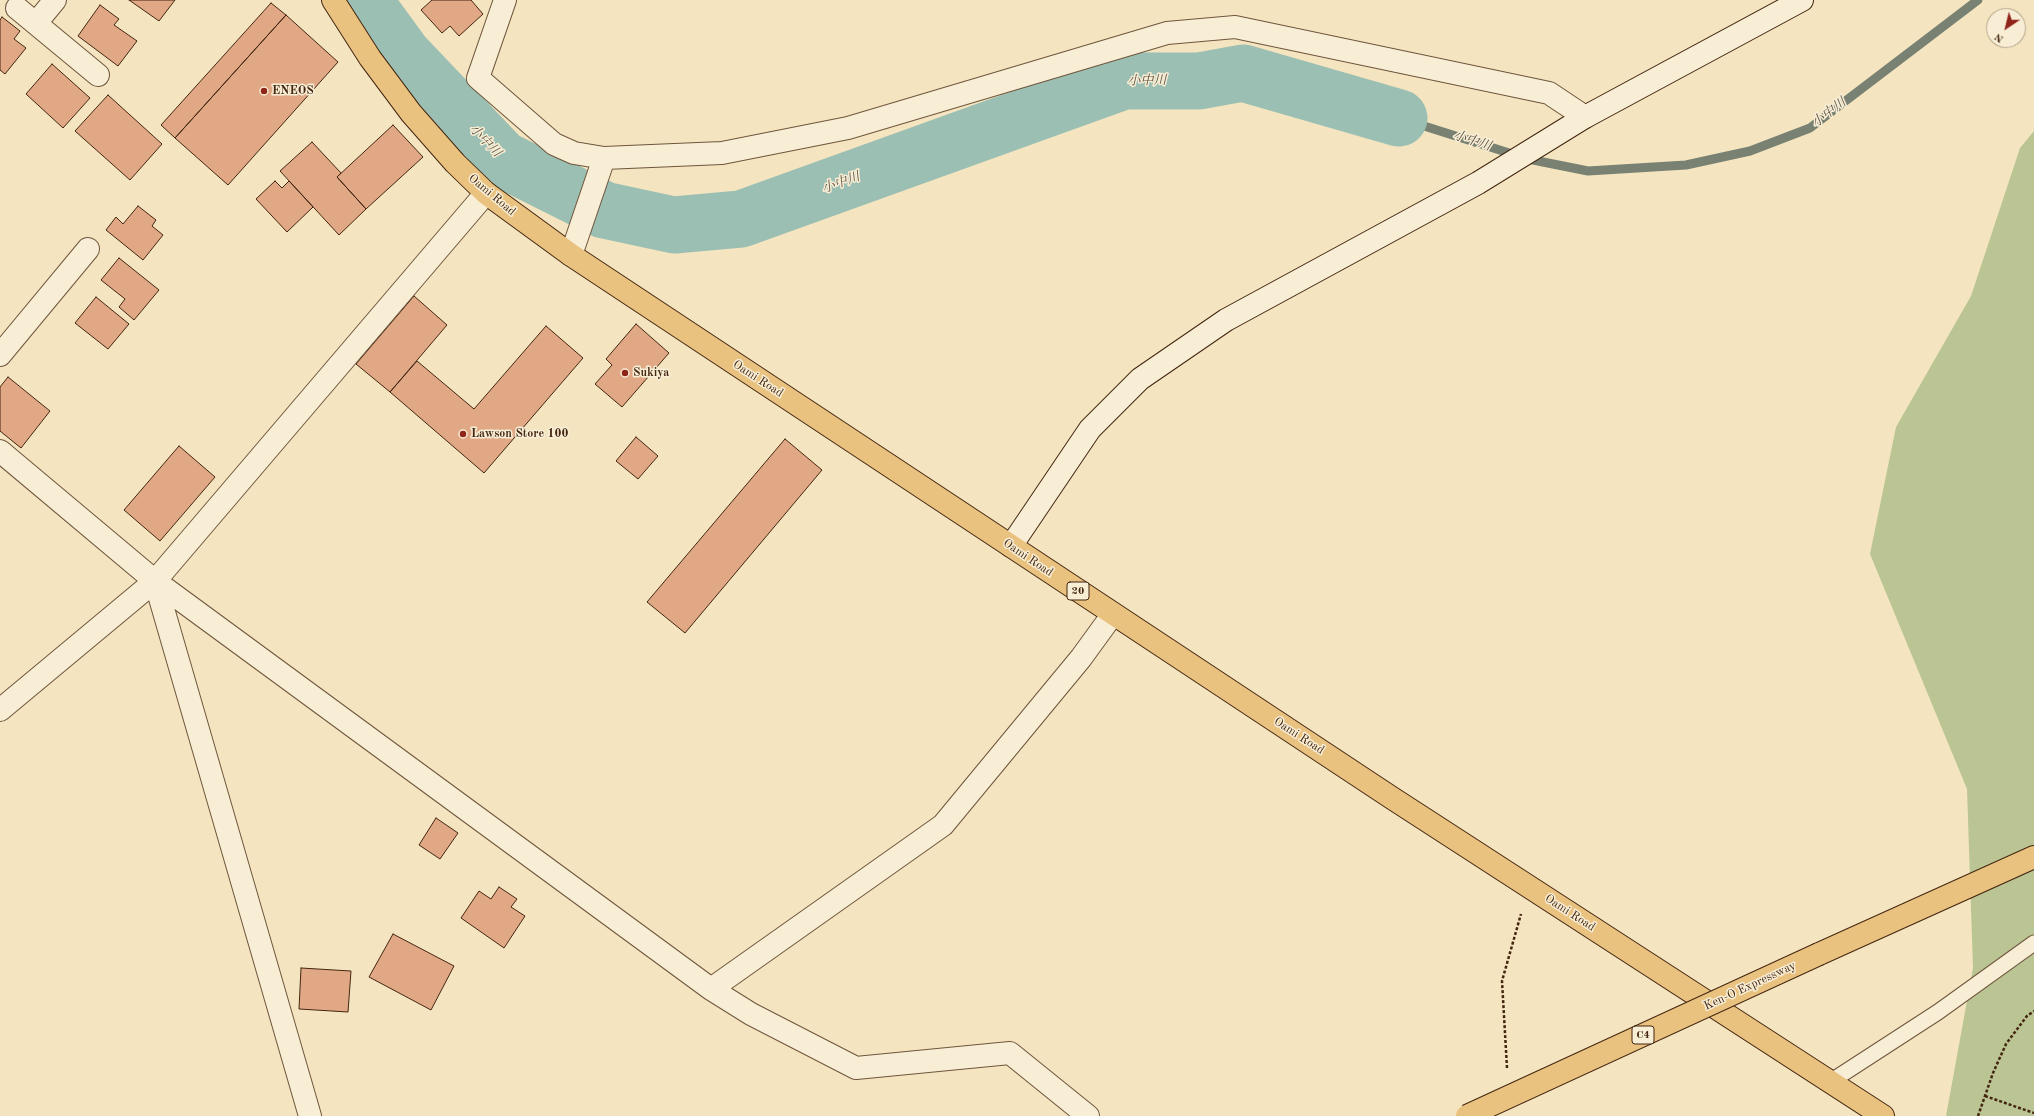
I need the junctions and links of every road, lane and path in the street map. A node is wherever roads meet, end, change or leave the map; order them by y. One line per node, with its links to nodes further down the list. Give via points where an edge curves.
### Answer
1 (55, 0): 6 (street)
2 (333, 0): 10 (main road, Oami Road / 20, via 370,58 411,113 455,163)
3 (505, 0): 9 (street, via 478,78 554,144 574,153)
4 (1802, 0): 8 (street)
5 (17, 8): 6 (street)
6 (36, 23): 7 (street)
7 (98, 75)
8 (1585, 117): 9 (street, via 1549,93 1235,27 1167,33 848,128 722,153); 15 (street, via 1478,184 1226,320 1140,379 1090,429)
9 (604, 158): 12 (street)
10 (486, 193): 12 (main road, Oami Road / 20); 16 (street)
11 (88, 249): 13 (street)
12 (571, 255): 15 (main road, Oami Road / 20)
13 (0, 355)
14 (0, 451): 16 (street)
15 (1010, 546): 17 (main road, Oami Road / 20)
16 (155, 581): 18 (street); 22 (street); 28 (street)
17 (1113, 614): 20 (main road, Oami Road / 20); 22 (street, via 1081,658 943,825)
18 (0, 710)
19 (2034, 857): 30 (main road, Ken-O Expressway / C4, bridge)
20 (1528, 886): 24 (path, via 1502,981); 25 (main road, Oami Road / 20)
21 (2034, 943): 25 (lane, via 1938,1012)
22 (711, 989): 29 (street, via 751,1014 856,1068 1010,1053)
23 (2034, 1011): 26 (path, via 2006,1044)
24 (1507, 1068)
25 (1830, 1082): 31 (main road, Oami Road / 20)
26 (1985, 1096): 27 (path); 32 (path)
27 (2034, 1113)
28 (310, 1116)
29 (1088, 1116)
30 (1467, 1116)
31 (1883, 1116)
32 (1978, 1116)

